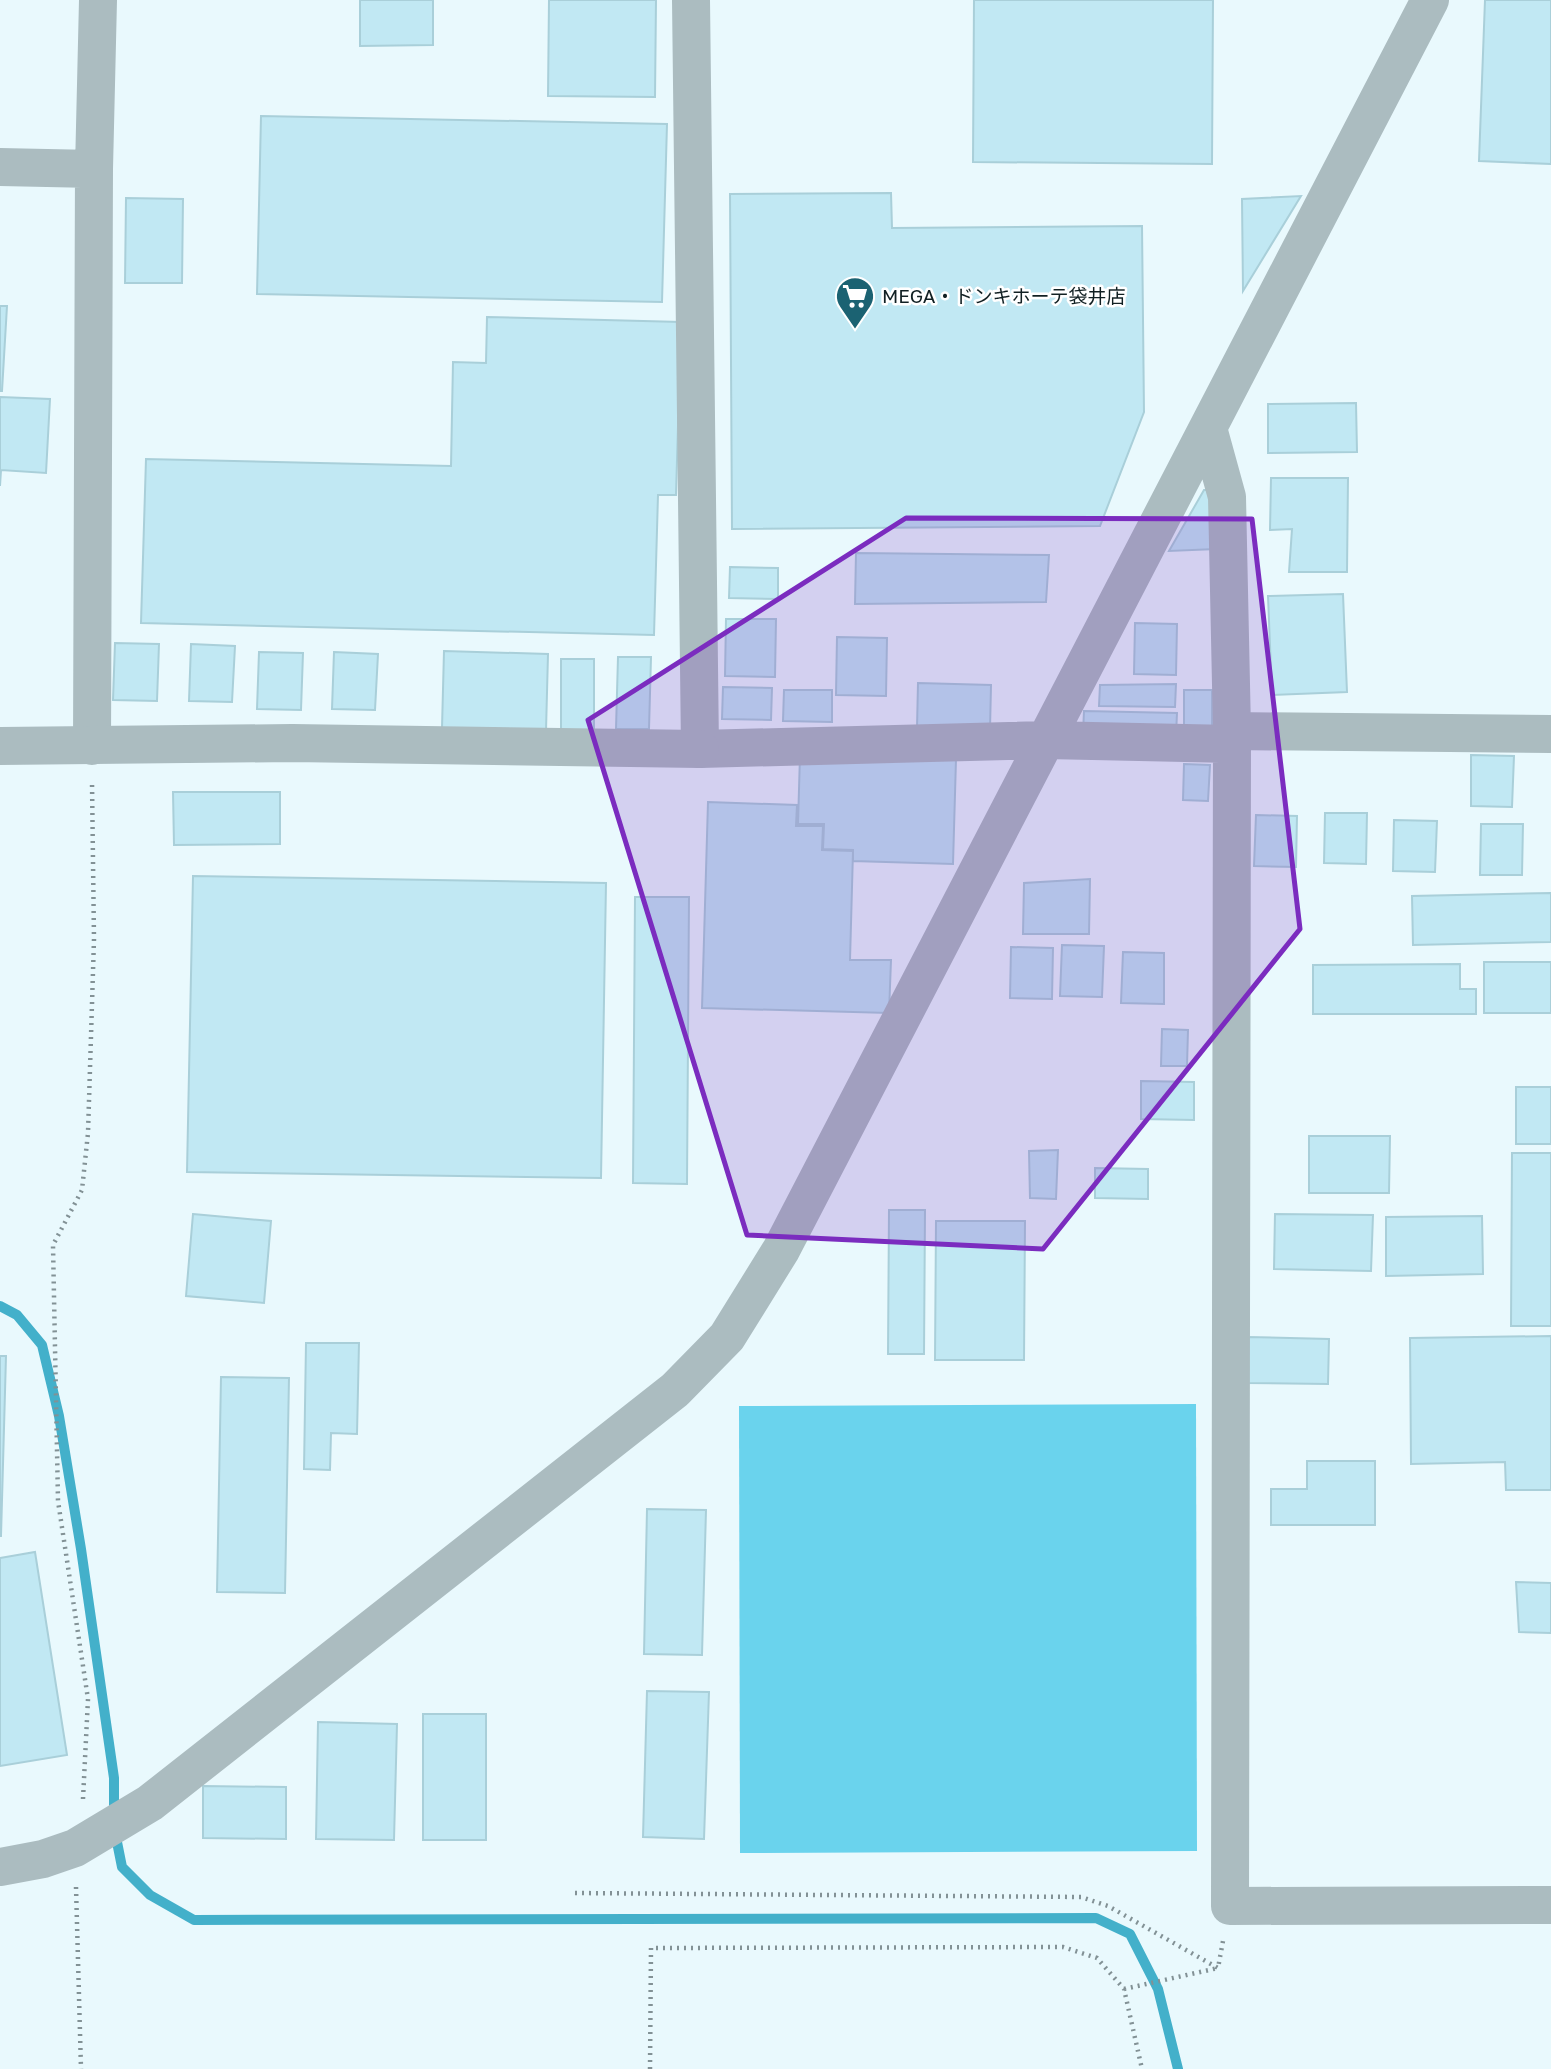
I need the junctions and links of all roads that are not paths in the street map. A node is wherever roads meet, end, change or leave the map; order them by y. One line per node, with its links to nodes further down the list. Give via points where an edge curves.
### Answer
1 (98, 0): 5 (street)
2 (691, 0): 12 (street)
3 (1430, 0): 6 (street)
4 (0, 167): 5 (street)
5 (94, 169): 11 (street)
6 (1208, 428): 8 (street, via 1227,497); 9 (street)
7 (1551, 733): 8 (street)
8 (1232, 737): 9 (street); 14 (street, via 1230,1906)
9 (1045, 740): 12 (street); 13 (street, via 781,1250 727,1337 675,1390 161,1795 75,1848)
10 (0, 746): 11 (street)
11 (92, 746): 12 (street, via 292,743)
12 (700, 749)
13 (0, 1867)
14 (1551, 1905)

